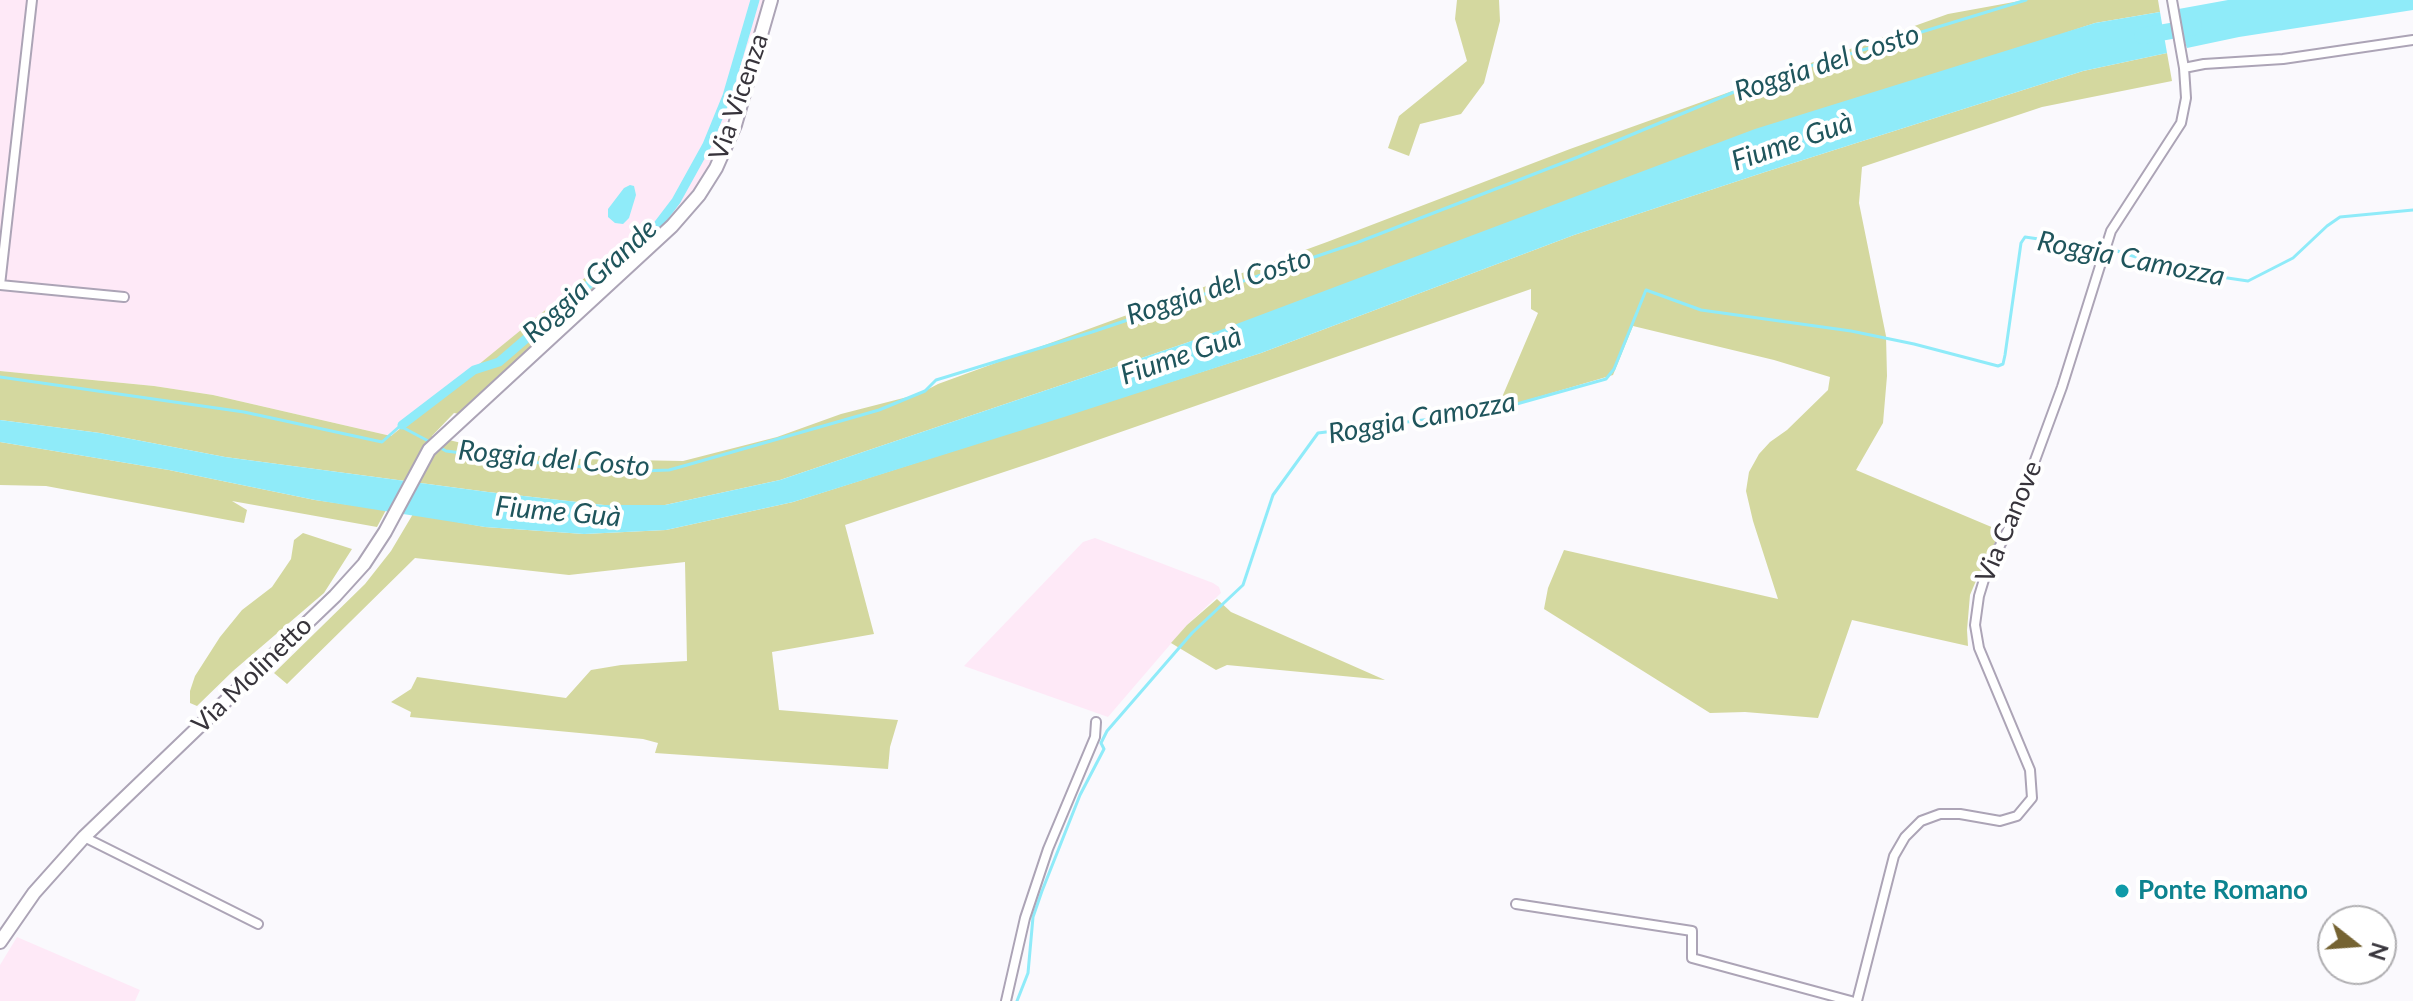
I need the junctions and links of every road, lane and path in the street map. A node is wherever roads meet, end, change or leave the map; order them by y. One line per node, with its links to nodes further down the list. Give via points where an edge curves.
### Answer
1 (32, 0): 6 (street)
2 (771, 0): 8 (main road, Via Vicenza, via 735,125 699,195 672,226 445,433 429,450)
3 (2172, 2): 5 (street, Via Canove)
4 (2413, 40): 5 (street)
5 (2184, 68): 15 (street, Via Canove, via 2181,123 2111,231 2052,417 1979,596 1979,648 2030,770 2032,798 2017,816 2000,821 1940,814 1921,821 1905,837 1894,856)
6 (0, 285): 7 (street)
7 (124, 297)
8 (402, 499): 10 (main road, Via Molinetto, via 364,564 335,596)
9 (1096, 722): 14 (street, via 1095,737 1025,918)
10 (84, 837): 12 (street); 13 (main road, Via Molinetto, via 34,893)
11 (1516, 904): 15 (street, via 1692,931 1692,958)
12 (258, 924)
13 (0, 942)
14 (1006, 1001)
15 (1854, 1001)

